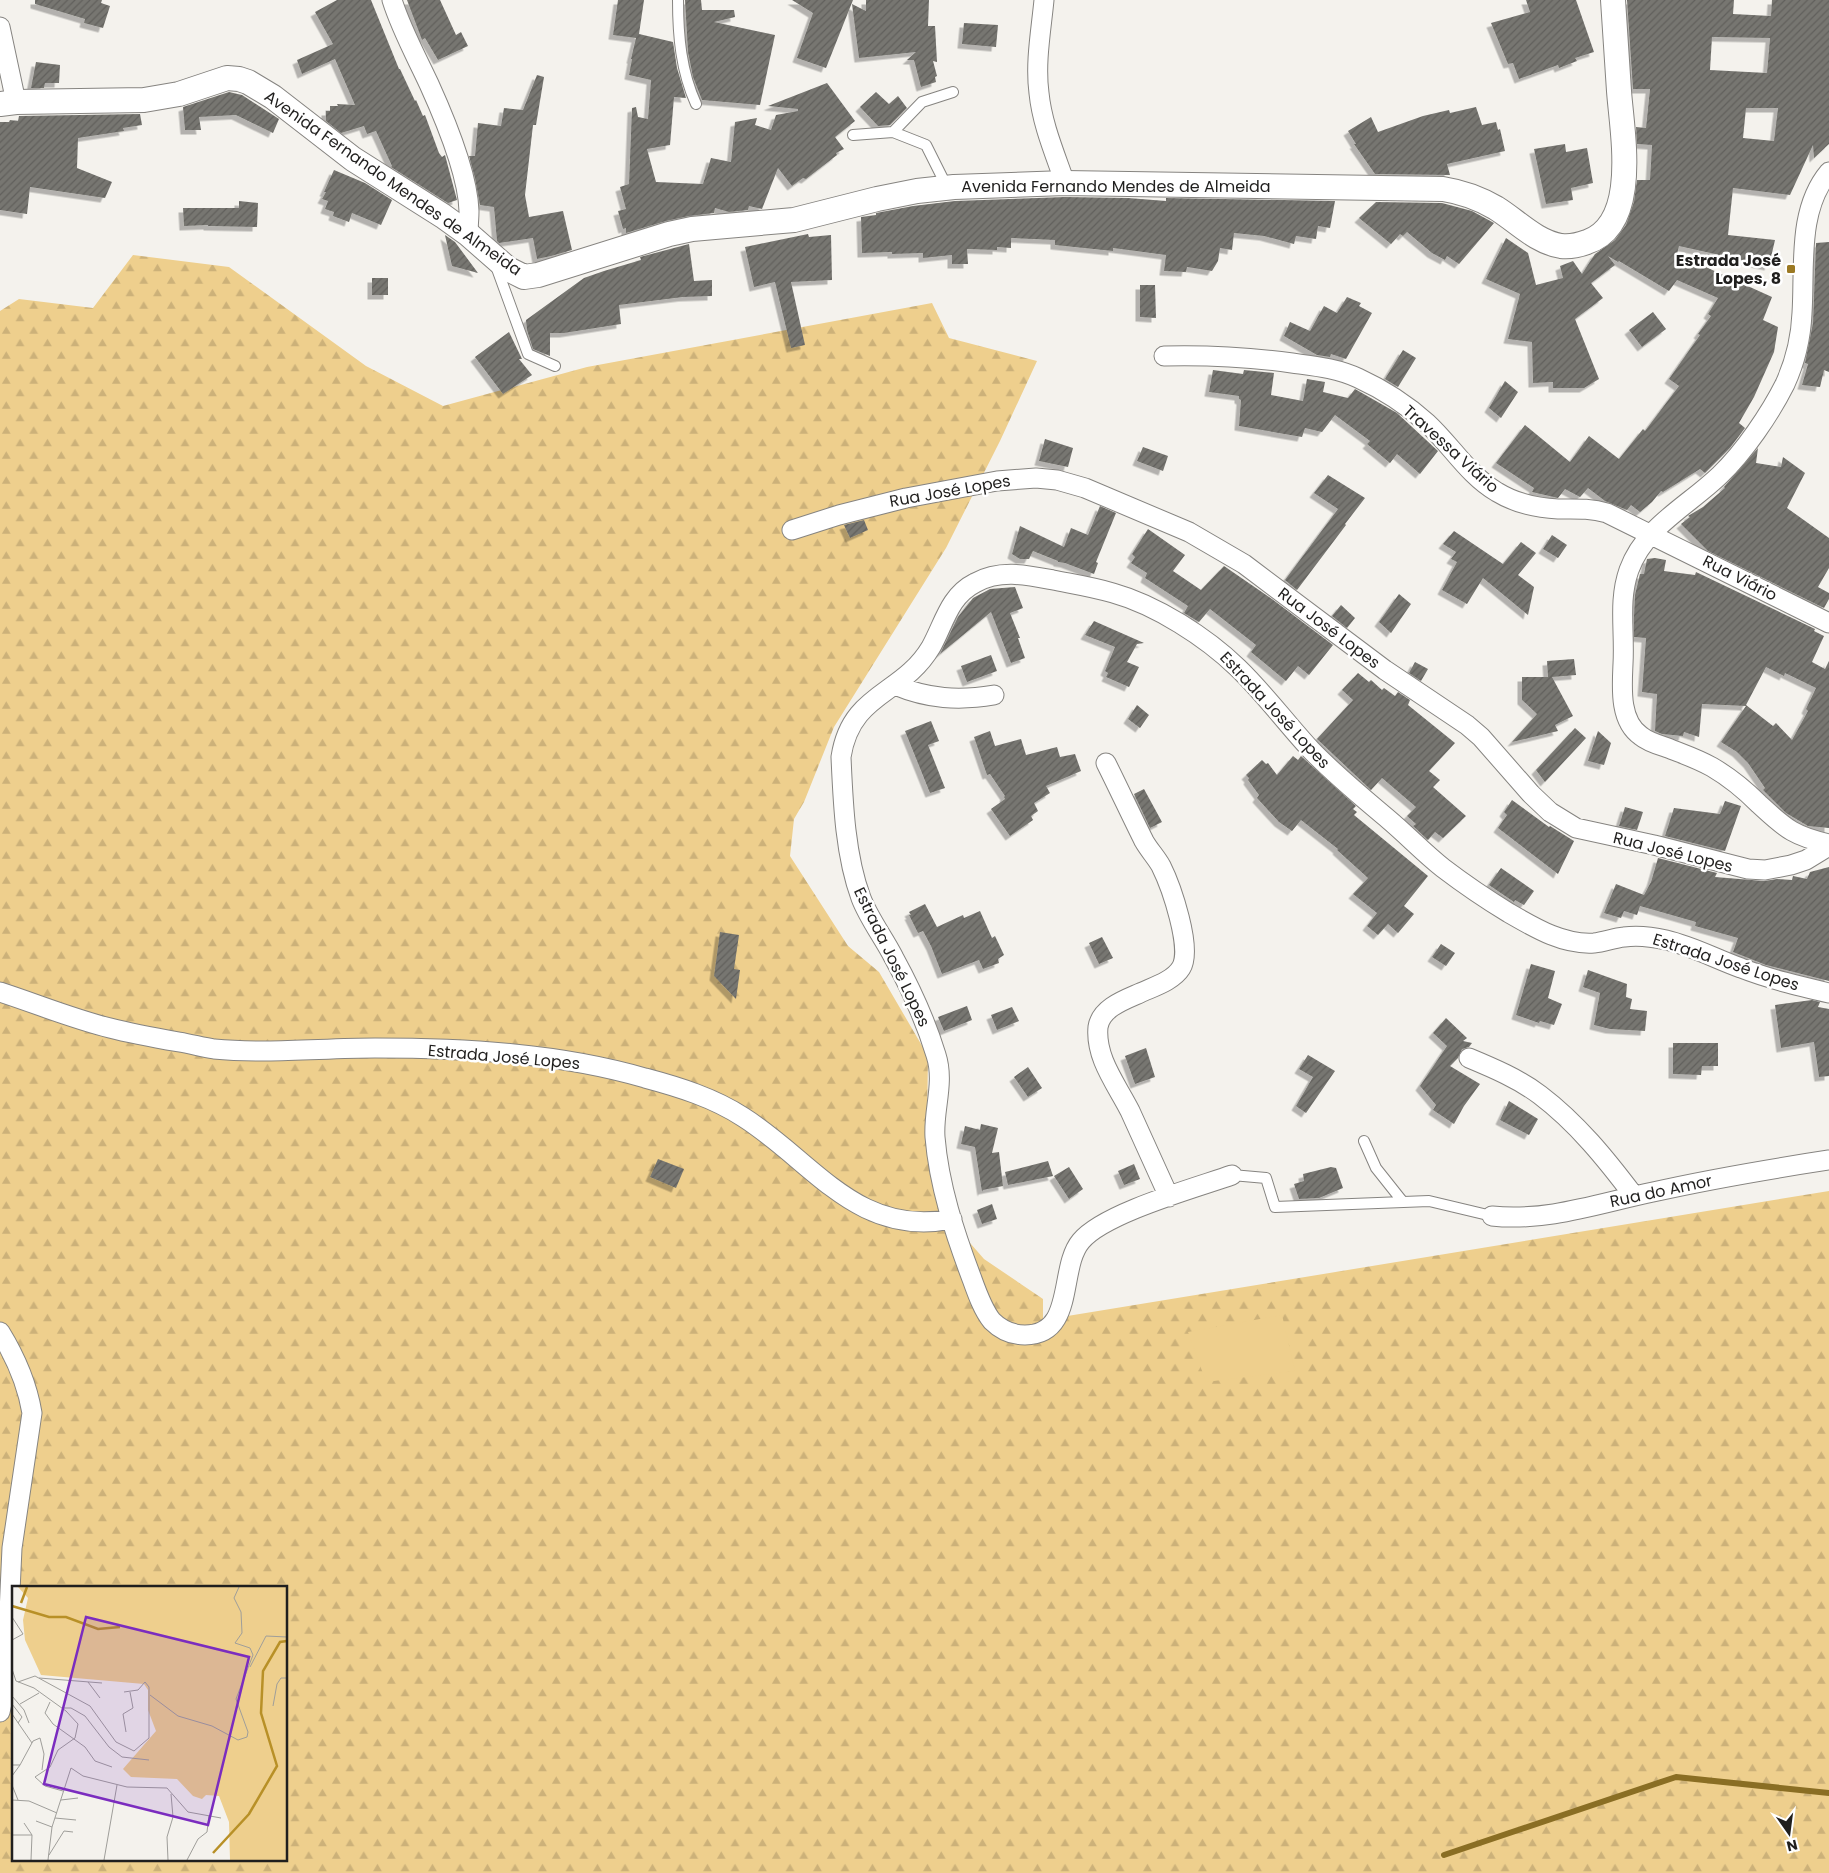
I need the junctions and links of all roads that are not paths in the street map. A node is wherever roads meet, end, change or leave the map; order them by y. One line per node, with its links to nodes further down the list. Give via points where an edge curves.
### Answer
1 (392, 0): 14 (street, via 452,142 466,190)
2 (678, 0): 8 (lane, via 684,73)
3 (1044, 0): 12 (street, via 1038,64 1039,93 1044,122)
4 (1613, 0): 12 (street, Avenida Fernando Mendes de Almeida, via 1623,189 1620,206 1607,229 1583,244 1562,246 1550,243 1480,199 1443,188)
5 (1, 37): 7 (street)
6 (954, 92): 9 (lane, via 922,102)
7 (8, 103): 14 (street, Avenida Fernando Mendes de Almeida, via 144,100 179,94 227,78 239,79 273,97 340,149)
8 (696, 104)
9 (893, 132): 10 (lane); 13 (lane, via 926,145)
10 (853, 135)
11 (1829, 172): 19 (street, via 1817,189 1809,216 1803,256 1800,334 1784,384 1732,463)
12 (1064, 183): 13 (street, Avenida Fernando Mendes de Almeida)
13 (947, 188): 15 (street, Avenida Fernando Mendes de Almeida, via 877,199 794,220 692,229 538,275 524,277)
14 (468, 234): 15 (street, Avenida Fernando Mendes de Almeida)
15 (492, 256): 17 (lane, via 528,354)
16 (1164, 356): 19 (street, Travessa Viário, via 1250,357 1332,369 1357,377 1427,423 1480,480 1496,492 1534,506 1595,510 1620,518)
17 (556, 366)
18 (792, 530): 24 (street, Rua José Lopes, via 906,498 997,481 1036,478 1085,488 1189,532 1244,564 1385,670 1467,724 1531,794 1550,812 1576,828 1748,869 1765,870 1791,865 1806,860)
19 (1650, 534): 20 (street, Rua Viário); 24 (street, via 1630,568 1622,601 1623,697 1631,725 1640,736 1719,771 1792,831)
20 (1829, 623)
21 (895, 685): 22 (street, via 945,699); 26 (street, Estrada José Lopes, via 919,663 931,646 954,601 975,583 993,576 1014,574 1114,593 1170,619 1218,649 1309,748 1345,782 1441,866 1509,913 1554,937 1600,942 1632,936 1666,940 1758,974); 35 (street, Estrada José Lopes, via 865,705 849,728 841,757 845,809 852,865 862,899 918,1005 936,1056 940,1076 935,1136)
22 (994, 695)
23 (1106, 763): 32 (street, via 1145,842 1161,866 1185,946 1181,968 1172,977 1107,1010 1098,1029 1104,1063 1126,1102)
24 (1829, 845)
25 (0, 992): 35 (street, Estrada José Lopes, via 110,1028 214,1048 458,1050 543,1058 645,1078 702,1096 741,1115 860,1206 903,1222 923,1224)
26 (1829, 993)
27 (1469, 1058): 31 (street, via 1508,1075 1540,1095 1584,1136)
28 (1364, 1141): 33 (lane, via 1376,1168)
29 (1829, 1160): 31 (street, Rua do Amor)
30 (1232, 1175): 32 (street); 33 (lane, via 1266,1178 1275,1208)
31 (1634, 1196): 34 (street, Rua do Amor, via 1556,1213)
32 (1169, 1197): 35 (street, via 1089,1232 1073,1253 1057,1318 1038,1334 1007,1332 992,1320 981,1302)
33 (1403, 1202): 34 (lane, via 1429,1201)
34 (1492, 1216)
35 (952, 1220)
36 (0, 1332): 37 (street, via 19,1367 32,1413 12,1548 9,1655)
37 (0, 1712)

